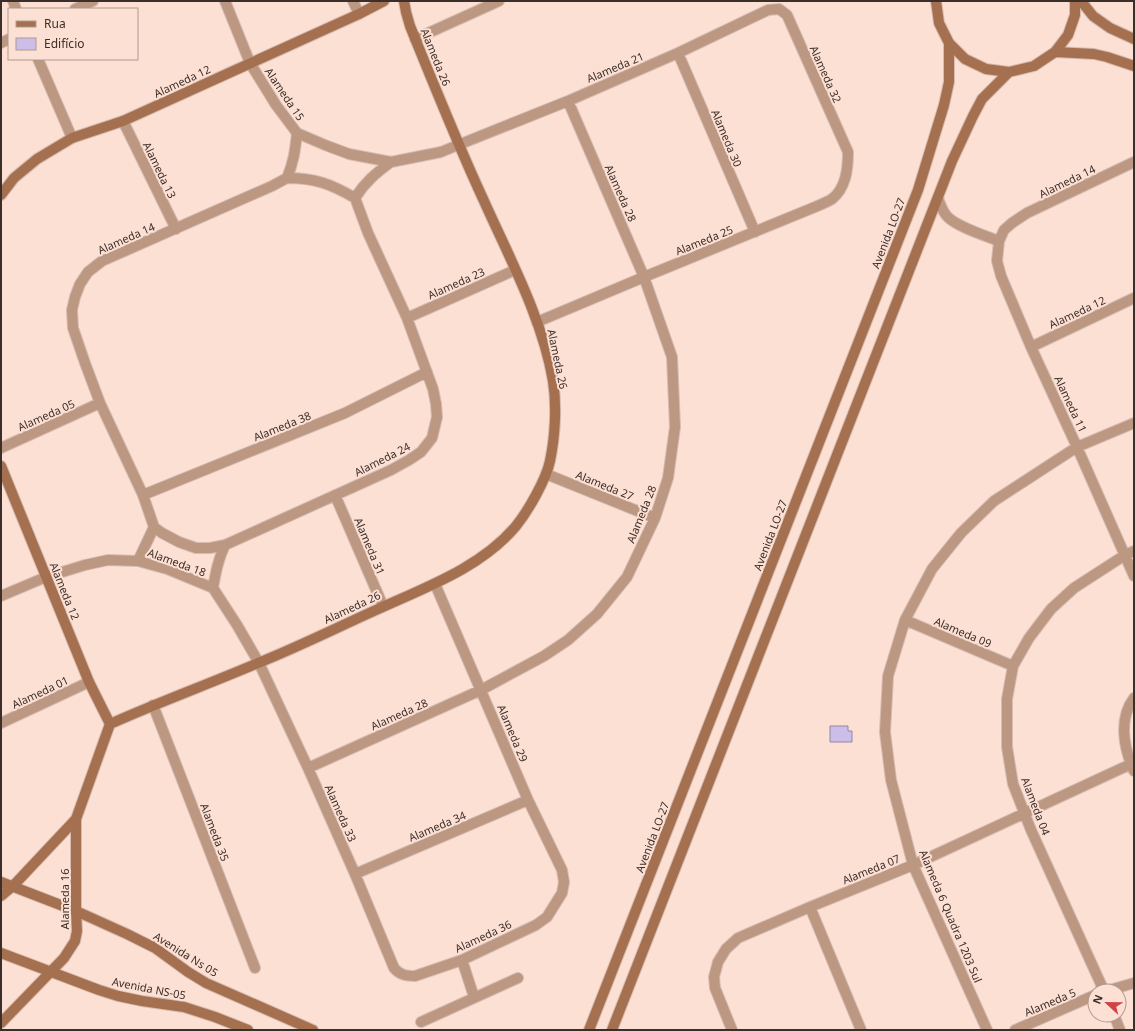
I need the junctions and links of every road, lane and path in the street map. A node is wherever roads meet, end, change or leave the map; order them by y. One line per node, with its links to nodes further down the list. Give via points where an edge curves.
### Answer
1 (93, 1): 10 (street)
2 (225, 1): 19 (street, Alameda 15)
3 (353, 1): 12 (street)
4 (384, 1): 12 (street, Alameda 12)
5 (404, 1): 13 (street, Alameda 26)
6 (499, 1): 13 (street)
7 (936, 1): 15 (street, via 939,23)
8 (1075, 1): 16 (street, via 1075,15 1068,35)
9 (1081, 1): 14 (street, via 1093,16 1110,28)
10 (77, 8)
11 (779, 9): 17 (street, Alameda 21, via 768,10); 27 (street, Alameda 32, via 787,15)
12 (358, 14): 19 (street, Alameda 12)
13 (415, 39): 26 (street, Alameda 26)
14 (1134, 39)
15 (949, 43): 21 (street, via 965,59 986,69); 99 (street, Avenida LO-27, via 949,82 918,190)
16 (1055, 52): 20 (street, via 1094,54); 21 (street, via 1034,66)
17 (678, 53): 22 (street, Alameda 21); 36 (street, Alameda 30)
18 (38, 60): 25 (street)
19 (250, 63): 23 (street, Alameda 12); 24 (street, Alameda 15)
20 (1134, 66)
21 (1009, 72): 33 (street, via 982,99 952,160)
22 (568, 101): 26 (street, Alameda 21); 39 (street, Alameda 28)
23 (123, 121): 25 (street, Alameda 12); 35 (street, Alameda 13)
24 (297, 133): 28 (street, Alameda 15, via 349,154); 30 (street, via 296,150)
25 (72, 138): 31 (street, Alameda 12, via 37,159 14,178)
26 (458, 145): 28 (street, Alameda 15, via 441,152); 38 (street, Alameda 26)
27 (848, 152): 36 (street, Alameda 25, via 845,178 841,189 832,199)
28 (391, 162): 32 (street, via 363,185)
29 (1134, 162): 34 (street, Alameda 14, via 1027,213)
30 (287, 178): 32 (street, Alameda 14, via 319,181); 35 (street, Alameda 14)
31 (1, 195)
32 (355, 198): 41 (street, Alameda 24)
33 (938, 198): 37 (street, via 946,216 951,220); 100 (street)
34 (1012, 223): 37 (street, Alameda 11, via 1004,230)
35 (176, 229): 45 (street, Alameda 14, via 102,261 88,272 80,284 72,310 73,328)
36 (755, 232): 39 (street, Alameda 25)
37 (999, 240): 43 (street, Alameda 11, via 996,261)
38 (515, 270): 41 (street, Alameda 23); 42 (street, Alameda 26)
39 (644, 276): 42 (street, Alameda 25); 53 (street, Alameda 28, via 672,357 675,427 668,478)
40 (1134, 298): 43 (street, Alameda 12)
41 (407, 318): 44 (street, Alameda 24)
42 (537, 322): 50 (street, Alameda 26, via 553,383 555,414 550,462)
43 (1031, 347): 47 (street, Alameda 11)
44 (427, 372): 51 (street, Alameda 38, via 345,413); 52 (street, Alameda 24, via 433,388 437,417 432,438 421,452 409,460)
45 (100, 403): 48 (street, Alameda 05); 51 (street, Alameda 14)
46 (1134, 423): 47 (street, Alameda 6 Quadra 1203 Sul)
47 (1078, 447): 56 (street, Alameda 11); 64 (street, Alameda 6 Quadra 1203 Sul, via 994,501 961,533 932,569)
48 (1, 448)
49 (1, 466): 59 (street, Alameda 12)
50 (546, 474): 53 (street, Alameda 27); 60 (street, Alameda 26, via 528,509 515,527 473,563)
51 (143, 495): 54 (street, Alameda 14)
52 (335, 495): 55 (street, Alameda 24); 63 (street, Alameda 31)
53 (655, 518): 68 (street, Alameda 28, via 627,577 597,614 568,640 544,656)
54 (154, 527): 55 (street, Alameda 24, via 178,542 196,548); 57 (street)
55 (225, 545): 61 (street, via 215,572)
56 (1129, 553): 58 (street, Alameda 11); 66 (street, Alameda 04, via 1074,588 1051,609 1029,638)
57 (138, 561): 59 (street, Alameda 18, via 108,560); 61 (street, Alameda 18, via 167,569)
58 (1134, 576)
59 (46, 577): 62 (street, Alameda 18); 67 (street, Alameda 12)
60 (435, 584): 63 (street, Alameda 26); 68 (street, Alameda 29)
61 (213, 588): 65 (street, Alameda 18)
62 (1, 596)
63 (383, 606): 65 (street, Alameda 26)
64 (905, 620): 66 (street, Alameda 09); 78 (street, Alameda 6 Quadra 1203 Sul, via 888,676 885,732 891,780)
65 (259, 663): 70 (street, Alameda 26); 74 (street, Alameda 33)
66 (1013, 666): 76 (street, Alameda 04, via 1007,699 1006,747 1013,784)
67 (89, 682): 71 (street, Alameda 01); 72 (street, Alameda 12)
68 (481, 690): 74 (street, Alameda 28); 75 (street, Alameda 29)
69 (1134, 698): 73 (street, via 1126,716 1124,732)
70 (154, 705): 72 (street, Alameda 26); 88 (street, Alameda 35)
71 (1, 723)
72 (110, 724): 77 (street, Alameda 16)
73 (1132, 767): 76 (street, Alameda 07)
74 (308, 768): 79 (street, Alameda 33)
75 (528, 800): 79 (street, Alameda 34); 82 (street, Alameda 29, via 562,870)
76 (1025, 812): 78 (street, Alameda 07); 92 (street, Alameda 04)
77 (76, 819): 81 (street, Alameda 16); 85 (street, Alameda 16)
78 (913, 864): 84 (street, Alameda 07); 103 (street, Alameda 6 Quadra 1203 Sul)
79 (355, 874): 90 (street, Alameda 33, via 394,968)
80 (1, 882): 81 (street, Avenida Ns 05)
81 (13, 886): 83 (street, Alameda 16); 85 (street, Avenida Ns 05)
82 (562, 893): 87 (street, Alameda 36, via 547,917 536,925)
83 (1, 896)
84 (810, 907): 101 (street, Alameda 07, via 738,938 726,949 718,962 714,977 715,988); 102 (street)
85 (76, 911): 89 (street, Alameda 16, via 75,941); 98 (street, Avenida Ns 05, via 155,948 206,983)
86 (1, 953): 89 (street, Avenida NS-05)
87 (462, 960): 90 (street, Alameda 36, via 415,976); 93 (street)
88 (255, 968)
89 (51, 972): 96 (street, Alameda 16); 97 (street, Avenida NS-05, via 118,996 184,1007)
90 (399, 973)
91 (518, 978): 93 (street)
92 (1101, 983)
93 (474, 997): 95 (street)
94 (1087, 998): 104 (street, Alameda 5)
95 (421, 1022)
96 (1, 1023)
97 (248, 1030)
98 (313, 1030)
99 (589, 1030)
100 (612, 1030)
101 (732, 1030)
102 (861, 1030)
103 (987, 1030)
104 (1015, 1030)

